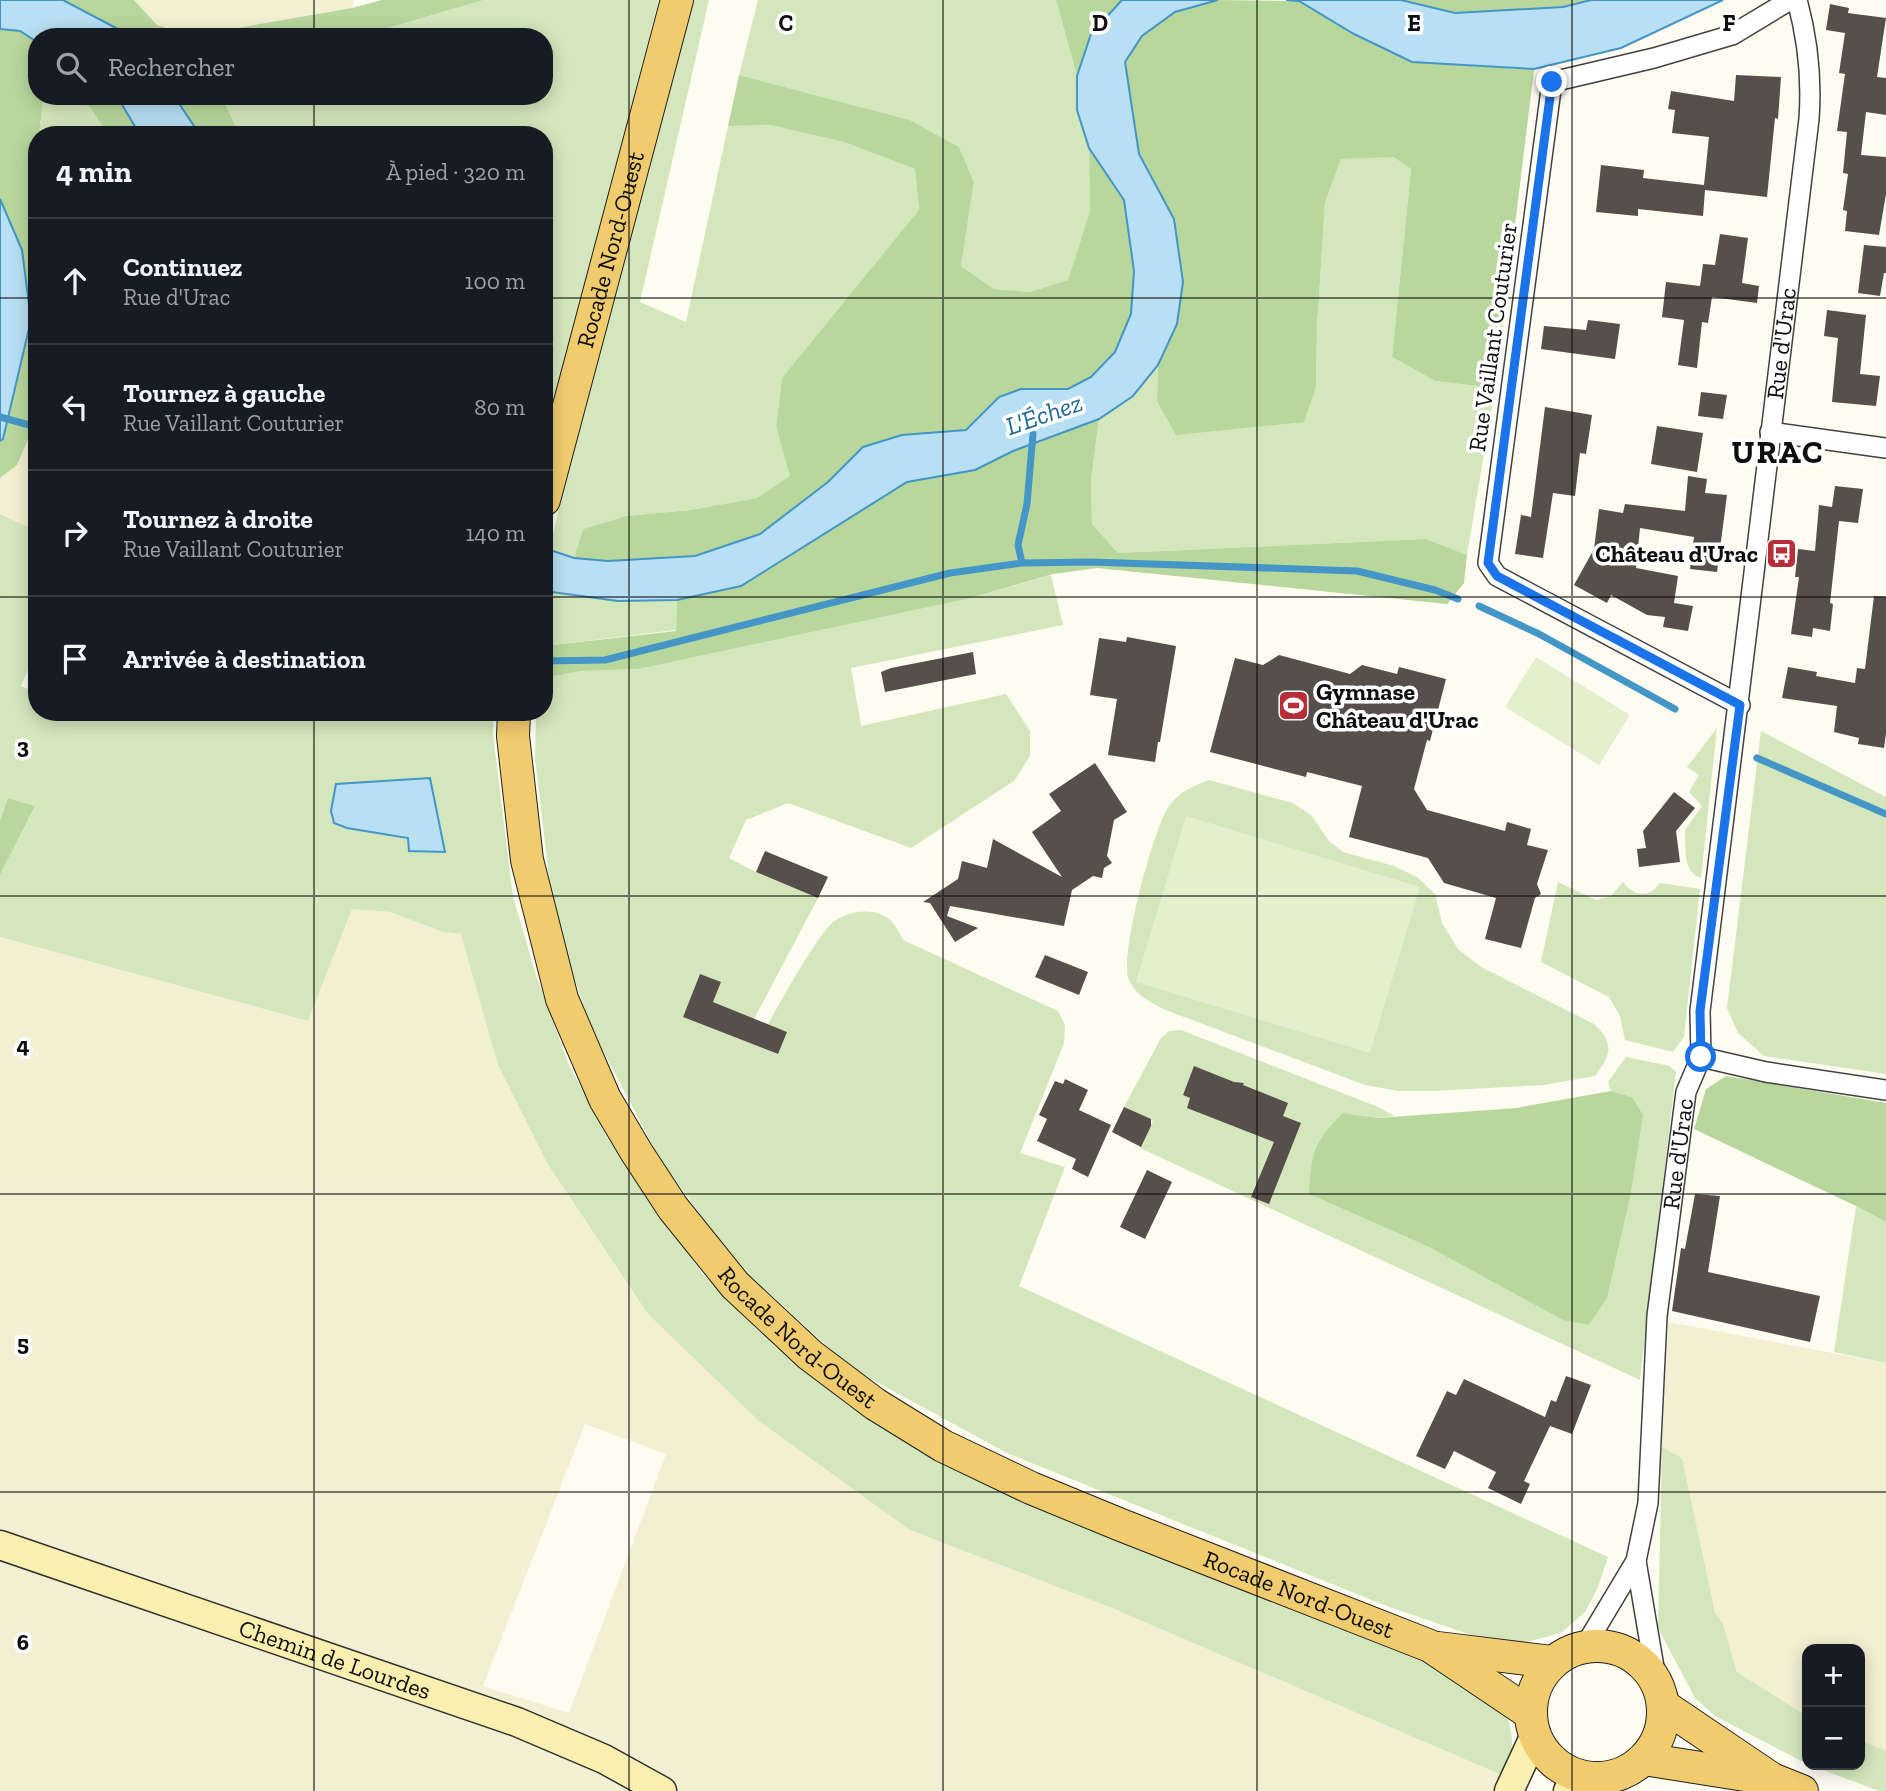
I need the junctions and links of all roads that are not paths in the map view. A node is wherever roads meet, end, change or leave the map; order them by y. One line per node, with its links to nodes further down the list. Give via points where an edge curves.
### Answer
1 (677, 0): 6 (main road, Rocade Nord-Ouest)
2 (1790, 0): 7 (street, Rue Vaillant Couturier, via 1732,35 1552,82 1488,563 1497,576)
3 (1797, 0): 4 (street, Rue d'Urac, via 1806,33 1811,87)
4 (1770, 432): 5 (street); 7 (street, Rue d'Urac)
5 (1886, 448)
6 (553, 467)
7 (1740, 705): 9 (street, Rue d'Urac, via 1700,1011)
8 (514, 724): 13 (main road, Rocade Nord-Ouest, via 532,885 562,999 605,1099 637,1153 673,1208 735,1285 810,1355 875,1404 943,1446 1121,1525)
9 (1701, 1057): 10 (street); 12 (street, Rue d'Urac, via 1686,1092 1657,1316 1648,1503)
10 (1886, 1090)
11 (0, 1545): 21 (street, Chemin de Lourdes, via 517,1722 604,1759)
12 (1636, 1561): 14 (street, Rue d'Urac); 16 (street, Rue d'Urac)
13 (1430, 1646): 15 (main road, Rocade Nord-Ouest); 17 (main road, Rocade Nord-Ouest)
14 (1585, 1646): 15 (main road); 16 (main road, via 1606,1645 1626,1651 1643,1663)
15 (1552, 1662): 17 (main road, via 1533,1695)
16 (1660, 1693): 18 (main road, via 1663,1725); 19 (main road)
17 (1533, 1724): 20 (main road, via 1544,1752); 22 (street)
18 (1644, 1759): 19 (main road); 20 (main road, via 1629,1771)
19 (1772, 1779): 23 (main road)
20 (1580, 1785)
21 (662, 1791)
22 (1509, 1791)
23 (1802, 1791)

